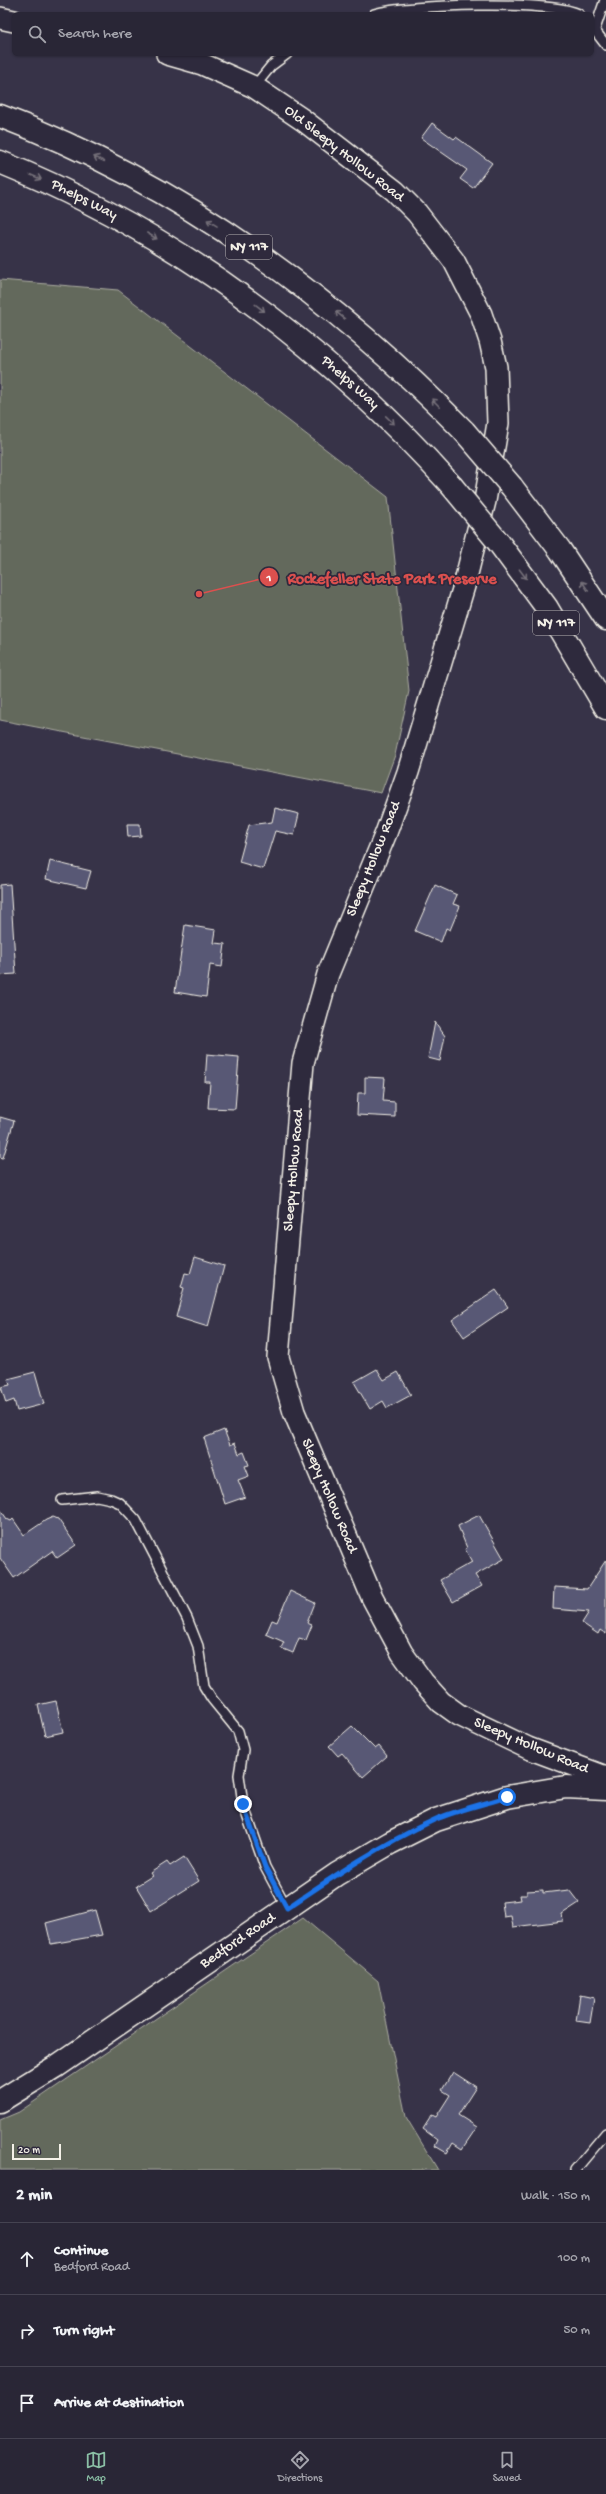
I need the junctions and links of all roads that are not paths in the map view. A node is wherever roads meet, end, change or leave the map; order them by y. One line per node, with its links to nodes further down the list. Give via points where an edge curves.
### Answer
1 (605, 0): 6 (lane)
2 (385, 12): 3 (lane, via 429,4 550,5)
3 (575, 12)
4 (0, 18): 5 (street)
5 (12, 21)
6 (594, 26)
7 (594, 29): 8 (lane)
8 (606, 45)
9 (174, 56): 11 (street, Old Sleepy Hollow Road, via 202,64)
10 (284, 56): 11 (lane, via 271,66)
11 (254, 87): 14 (street, Old Sleepy Hollow Road, via 303,120 395,191 417,213 454,261 481,314 493,354 498,395)
12 (0, 116): 15 (main road, NY 117, one-way to 12, bridge, via 560,550 512,487 464,431 364,335 298,283 185,206 105,161)
13 (0, 162): 16 (main road, Phelps Way / NY 117, one-way to 16, bridge, via 124,220 191,260 234,290 340,373 402,431 499,543 547,608)
14 (495, 448): 18 (street, Sleepy Hollow Road, via 464,586 423,728 386,833 328,974 303,1063 278,1357 294,1412 372,1597 402,1653 422,1682 441,1702 459,1715 528,1748)
15 (606, 619)
16 (606, 708)
17 (62, 1500): 20 (lane, via 97,1496 111,1498 120,1503 136,1520 187,1618 198,1646 204,1686 238,1731 243,1750 239,1775 243,1804 265,1867)
18 (606, 1777)
19 (606, 1789): 20 (main road, Bedford Road, via 566,1786 507,1797 436,1820 337,1874)
20 (287, 1908): 21 (main road, Bedford Road, via 57,2066)
21 (0, 2101)
22 (606, 2133): 23 (lane)
23 (575, 2170)

